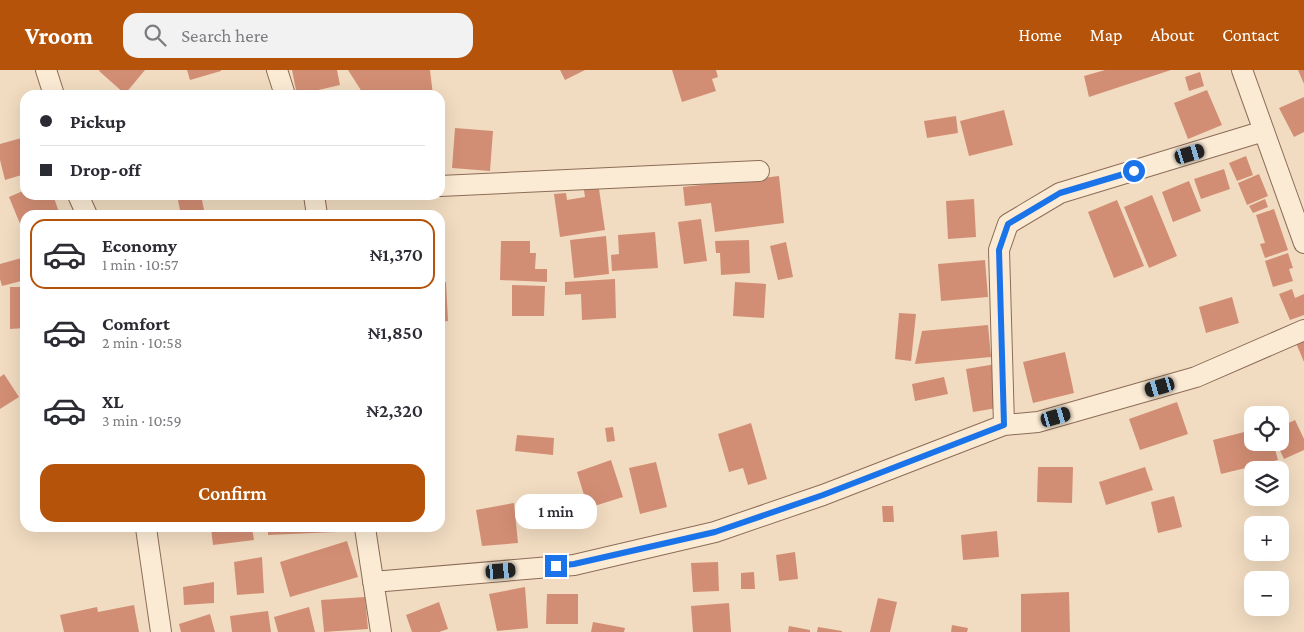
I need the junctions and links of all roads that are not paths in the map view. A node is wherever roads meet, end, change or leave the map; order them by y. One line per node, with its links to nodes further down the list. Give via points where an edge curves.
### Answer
1 (46, 70): 4 (street)
2 (277, 70): 5 (street)
3 (1242, 70): 6 (street)
4 (52, 90)
5 (283, 90)
6 (1264, 132): 9 (street); 11 (street, via 1060,193 1008,224 999,250)
7 (759, 171): 8 (street)
8 (445, 186)
9 (1304, 243)
10 (1304, 330): 11 (street, via 1196,377 1038,422)
11 (1004, 425): 14 (street, via 823,495 715,532 574,564)
12 (147, 532): 15 (street)
13 (366, 532): 14 (street)
14 (373, 582): 16 (street)
15 (161, 632)
16 (381, 632)

